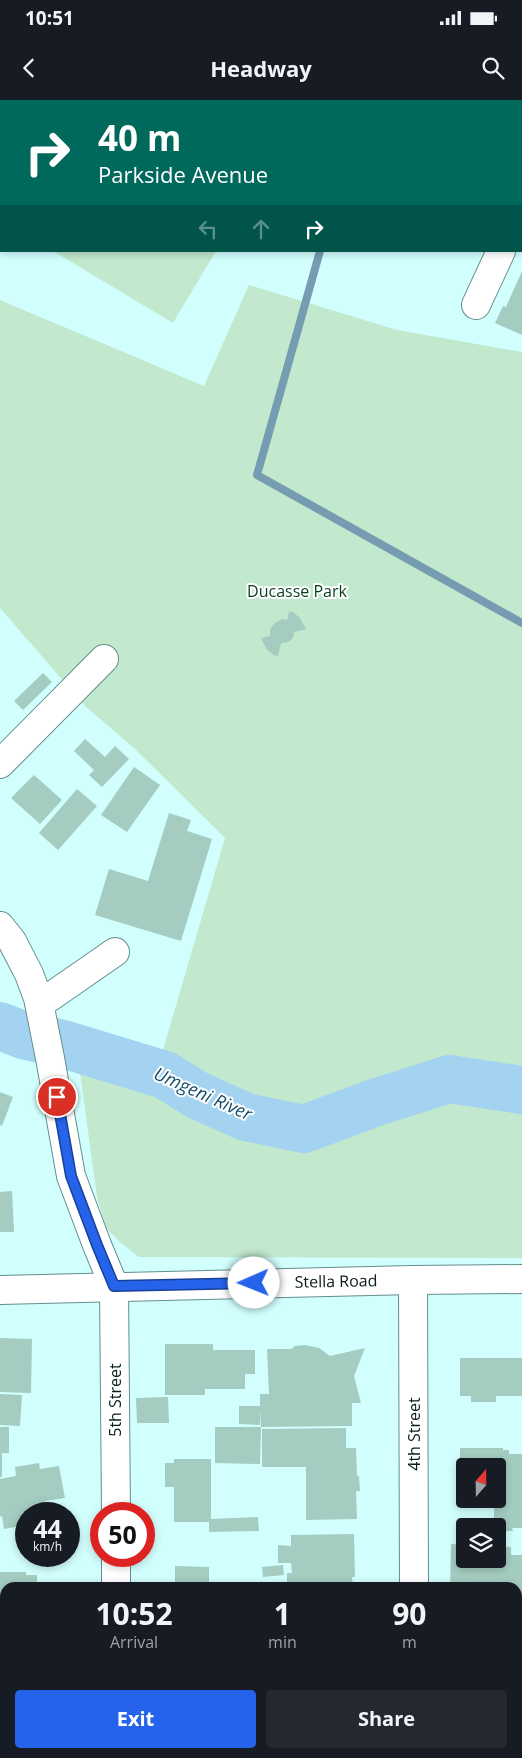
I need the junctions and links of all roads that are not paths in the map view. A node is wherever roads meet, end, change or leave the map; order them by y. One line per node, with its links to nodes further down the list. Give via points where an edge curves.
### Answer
1 (501, 252): 2 (street)
2 (476, 305)
3 (104, 659): 4 (street)
4 (0, 764)
5 (0, 926): 7 (street, via 29,974)
6 (116, 952): 7 (street)
7 (41, 1009): 10 (street, via 71,1176)
8 (414, 1280): 9 (street, Stella Road); 10 (street, Stella Road); 15 (street, 4th Street)
9 (522, 1280)
10 (114, 1286): 11 (street, Stella Road); 12 (street, 5th Street)
11 (0, 1290)
12 (116, 1502)
13 (116, 1567): 14 (street)
14 (116, 1582)
15 (414, 1582)

